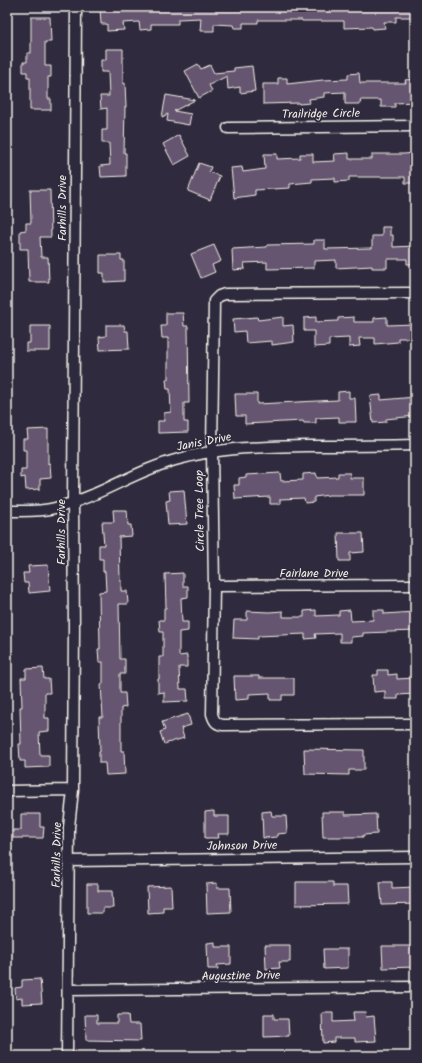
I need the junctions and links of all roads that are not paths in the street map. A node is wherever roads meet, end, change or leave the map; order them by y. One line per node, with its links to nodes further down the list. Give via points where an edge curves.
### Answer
1 (76, 7): 7 (street, Farhills Drive)
2 (415, 126): 3 (street, Trailridge Circle)
3 (228, 128)
4 (415, 293): 6 (street, Circle Tree Loop, via 219,296 213,304)
5 (415, 445): 6 (street, Janis Drive, via 253,447)
6 (212, 451): 7 (street, Janis Drive, via 165,463); 10 (street, Circle Tree Loop)
7 (74, 503): 8 (street, Janis Drive, via 34,512); 12 (street, Farhills Drive)
8 (7, 512)
9 (415, 585): 10 (street, Fairlane Drive)
10 (214, 586): 11 (street, Circle Tree Loop, via 212,714 213,720 218,724)
11 (415, 724)
12 (73, 790): 13 (street); 15 (street, Farhills Drive)
13 (7, 791)
14 (415, 857): 15 (street, Johnson Drive)
15 (69, 861): 17 (street, Farhills Drive)
16 (415, 987): 17 (street, Augustine Drive)
17 (68, 990): 18 (street, Farhills Drive)
18 (67, 1056)

